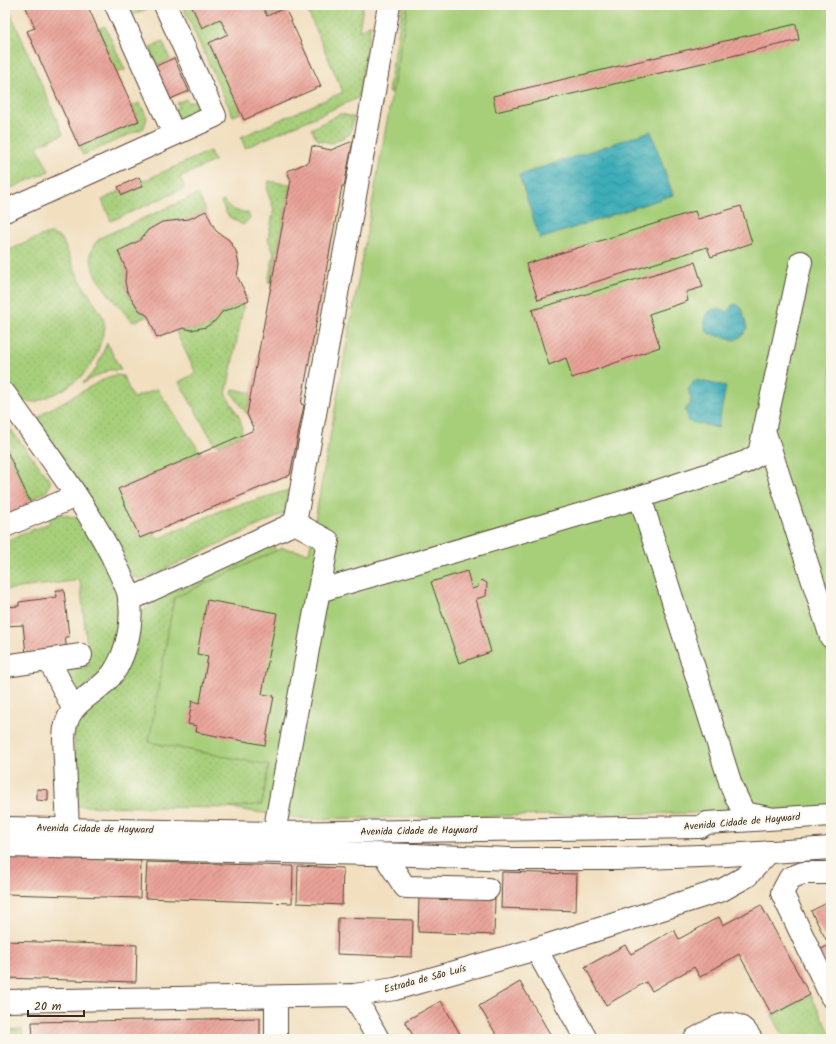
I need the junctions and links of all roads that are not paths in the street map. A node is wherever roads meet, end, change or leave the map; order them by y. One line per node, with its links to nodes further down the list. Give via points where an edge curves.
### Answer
1 (116, 5): 4 (street)
2 (165, 5): 4 (street, via 215,116)
3 (389, 5): 11 (street)
4 (174, 134): 5 (street)
5 (5, 211)
6 (801, 262): 8 (street)
7 (5, 394): 9 (street)
8 (764, 427): 10 (street, via 759,454 746,462); 15 (street)
9 (76, 496): 12 (street); 14 (street, via 108,549)
10 (640, 497): 13 (street); 20 (street)
11 (295, 524): 13 (street, via 328,541); 14 (street)
12 (5, 526)
13 (319, 591): 26 (street)
14 (129, 600): 19 (street, via 129,625 120,662 109,680)
15 (831, 637)
16 (81, 655): 17 (street)
17 (49, 660): 18 (street); 19 (street)
18 (5, 666)
19 (73, 708): 25 (street, via 64,730)
20 (732, 788): 22 (street, via 744,813); 23 (street, via 733,804 728,814)
21 (831, 816): 22 (street, Avenida Cidade de Hayward)
22 (772, 819): 23 (street, Avenida Cidade de Hayward)
23 (707, 823): 26 (street, Avenida Cidade de Hayward, via 700,827)
24 (5, 828): 25 (street, Avenida Cidade de Hayward)
25 (68, 829): 26 (street, Avenida Cidade de Hayward)
26 (274, 833)
27 (5, 846): 30 (street, Avenida Cidade de Hayward)
28 (831, 848): 29 (street, Avenida Cidade de Hayward)
29 (769, 852): 31 (street, Avenida Cidade de Hayward); 33 (street, Estrada de São Luís, via 747,876)
30 (384, 854): 31 (street, Avenida Cidade de Hayward, via 510,859); 34 (street, via 405,887)
31 (727, 855): 33 (street, via 740,869)
32 (831, 873): 38 (street, via 803,873 790,878 782,893)
33 (736, 883): 35 (street, Estrada de São Luís, via 722,890)
34 (488, 889)
35 (536, 949): 36 (street, Estrada de São Luís, via 395,989); 42 (street)
36 (354, 995): 37 (street, Estrada de São Luís); 41 (street)
37 (276, 996): 39 (street, Estrada de São Luís); 40 (street)
38 (831, 996)
39 (5, 1001)
40 (276, 1039)
41 (378, 1039)
42 (586, 1039)
43 (695, 1039): 44 (street, via 723,1024 735,1024 747,1032)
44 (751, 1039)

